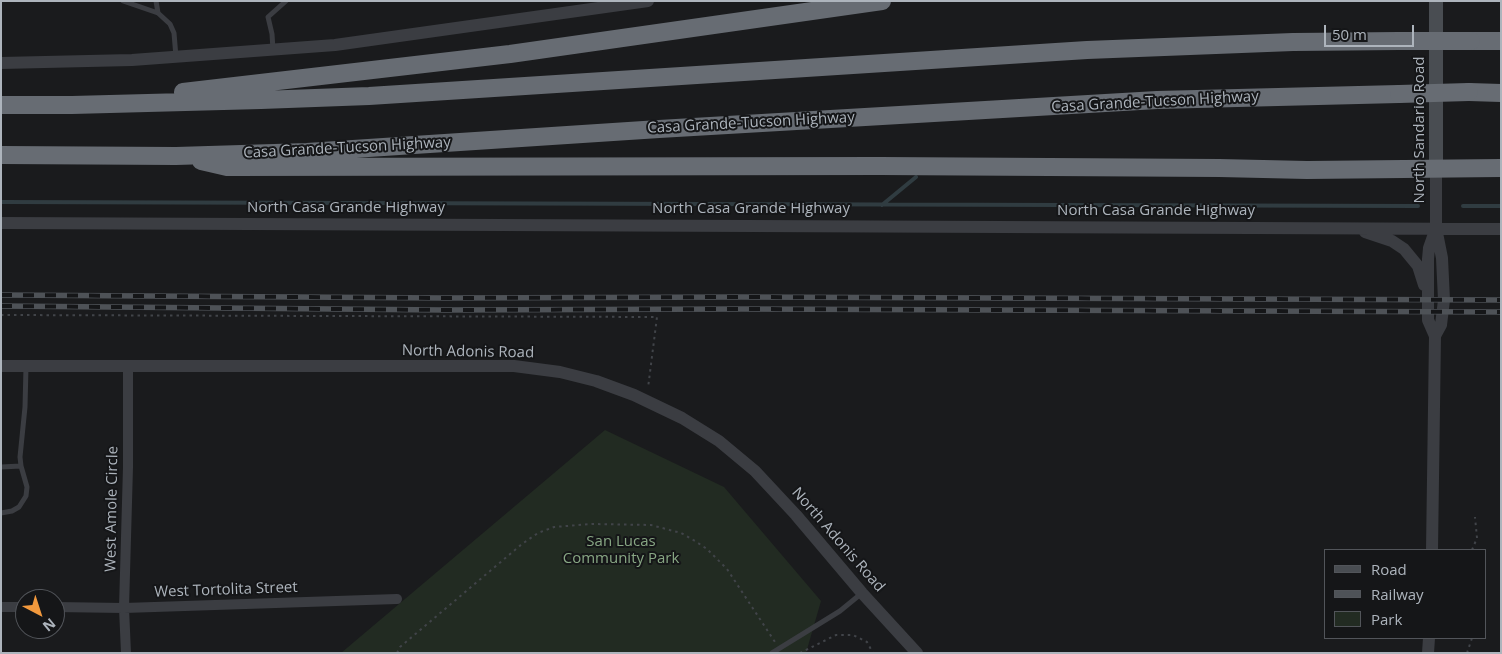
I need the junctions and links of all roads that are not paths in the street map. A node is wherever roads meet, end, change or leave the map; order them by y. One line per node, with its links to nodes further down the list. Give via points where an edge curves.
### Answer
1 (123, 1): 7 (lane)
2 (156, 1): 7 (lane)
3 (286, 1): 9 (lane, via 268,17)
4 (648, 1): 9 (street, via 335,45)
5 (882, 1): 14 (highway, via 510,54)
6 (1436, 1): 18 (main road, North Sandario Road)
7 (158, 13): 10 (lane, via 174,33)
8 (1501, 41): 14 (highway, bridge, via 1293,42 1087,50 378,95)
9 (273, 50): 10 (street)
10 (176, 57): 11 (street)
11 (1, 63)
12 (1501, 93): 16 (highway, Casa Grande-Tucson Highway, bridge, via 1157,100 307,152)
13 (1, 104): 14 (highway)
14 (72, 105)
15 (1, 155): 16 (highway, Casa Grande-Tucson Highway)
16 (176, 156): 18 (highway, via 227,168 889,166)
17 (1501, 168): 18 (highway)
18 (1436, 169): 21 (street, North Sandario Road)
19 (1, 222): 20 (street, North Casa Grande Highway)
20 (1328, 228): 21 (street, North Casa Grande Highway); 23 (street, via 1367,232 1399,245 1418,266)
21 (1436, 228): 22 (street, North Casa Grande Highway); 23 (street, via 1430,248); 24 (street, via 1442,258 1444,311 1442,324)
22 (1501, 229)
23 (1428, 300): 24 (street, via 1428,320)
24 (1434, 336): 31 (street)
25 (1, 366): 26 (street, North Adonis Road)
26 (26, 366): 27 (street, North Adonis Road); 28 (lane)
27 (128, 366): 32 (street, North Adonis Road, via 514,366 596,381 682,418 719,441 755,471); 37 (street, West Amole Circle)
28 (21, 466): 29 (lane); 30 (lane, via 26,496 19,507)
29 (1, 467)
30 (1, 513)
31 (1432, 549)
32 (862, 593): 40 (lane, via 840,611); 41 (street, North Adonis Road)
33 (397, 599): 37 (street, West Tortolita Street)
34 (1, 606): 35 (street)
35 (15, 607)
36 (65, 607): 37 (street, West Tortolita Street)
37 (124, 608): 39 (street, West Amole Circle)
38 (1429, 639): 42 (street)
39 (126, 653)
40 (772, 653)
41 (916, 653)
42 (1428, 653)

